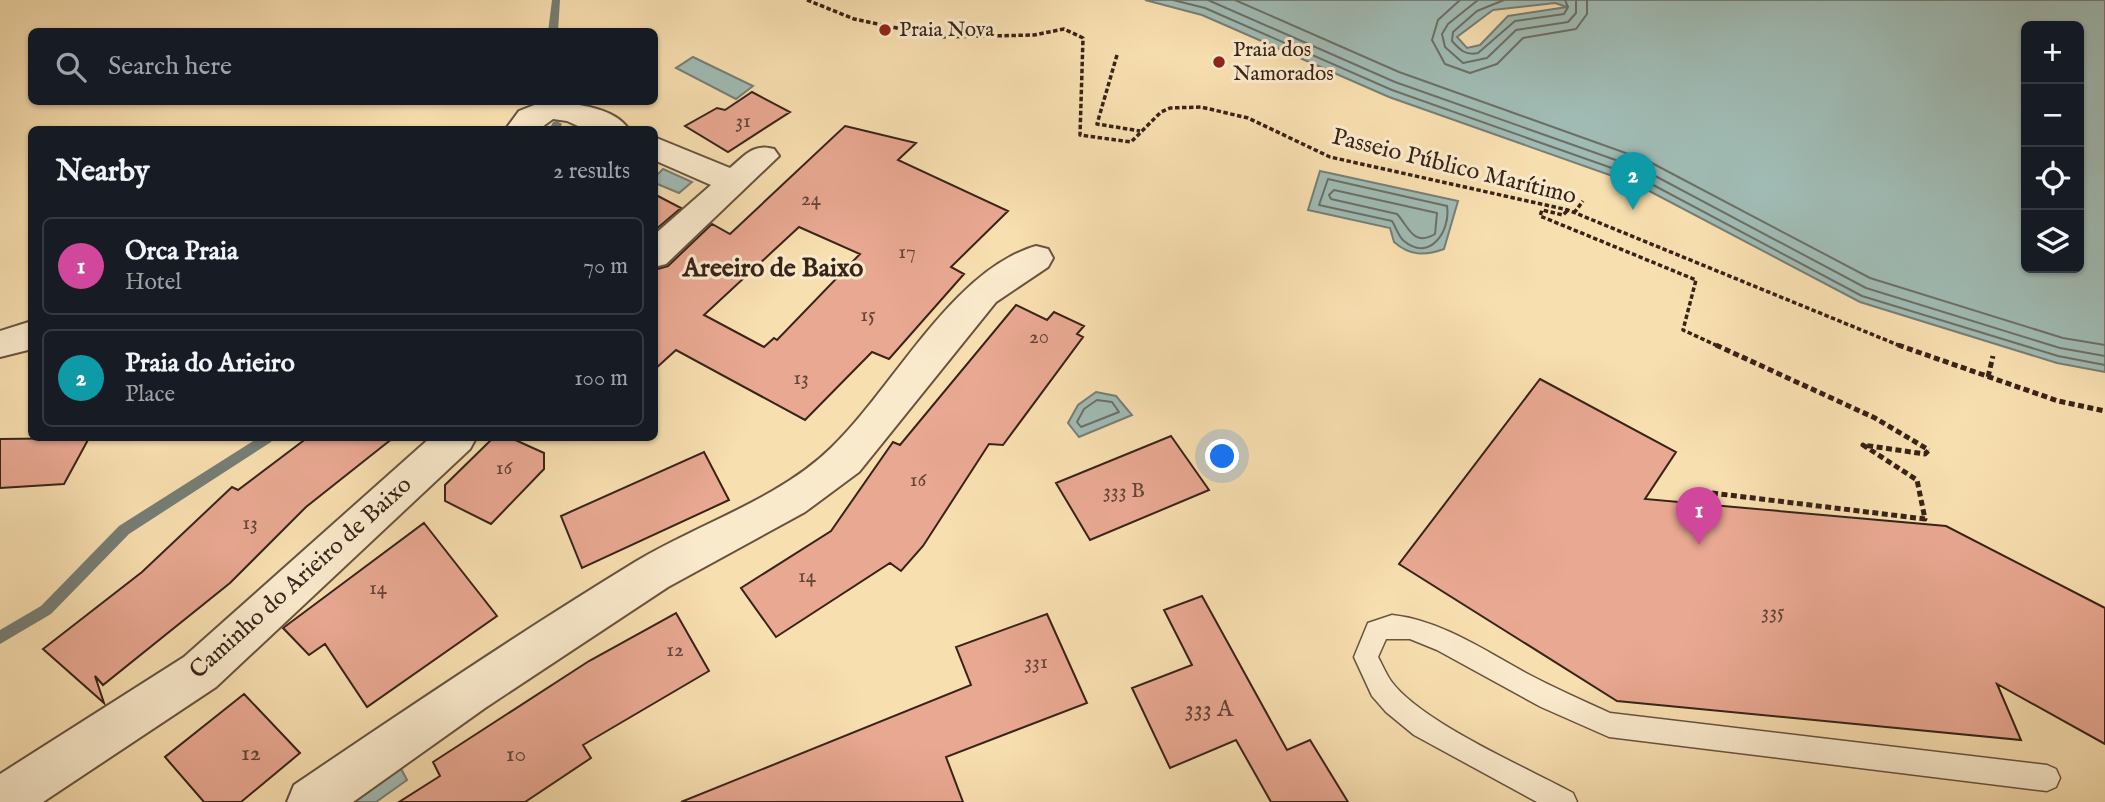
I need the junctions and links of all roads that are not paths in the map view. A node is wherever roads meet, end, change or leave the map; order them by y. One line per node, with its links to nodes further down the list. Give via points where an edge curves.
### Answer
1 (522, 126): 2 (street, via 543,111 557,110 578,111)
2 (606, 126)
3 (658, 149): 5 (street)
4 (763, 156): 5 (street)
5 (734, 181): 6 (street)
6 (658, 251)
7 (1036, 258): 11 (street, via 983,293 845,460 790,500 653,574)
8 (453, 441): 10 (street, Caminho do Arieiro de Baixo, via 200,672)
9 (2047, 778): 12 (lane, via 1609,725 1423,632 1392,626 1377,631 1366,657 1381,688 1395,704 1423,726)
10 (0, 802)
11 (311, 802)
12 (1564, 802)

